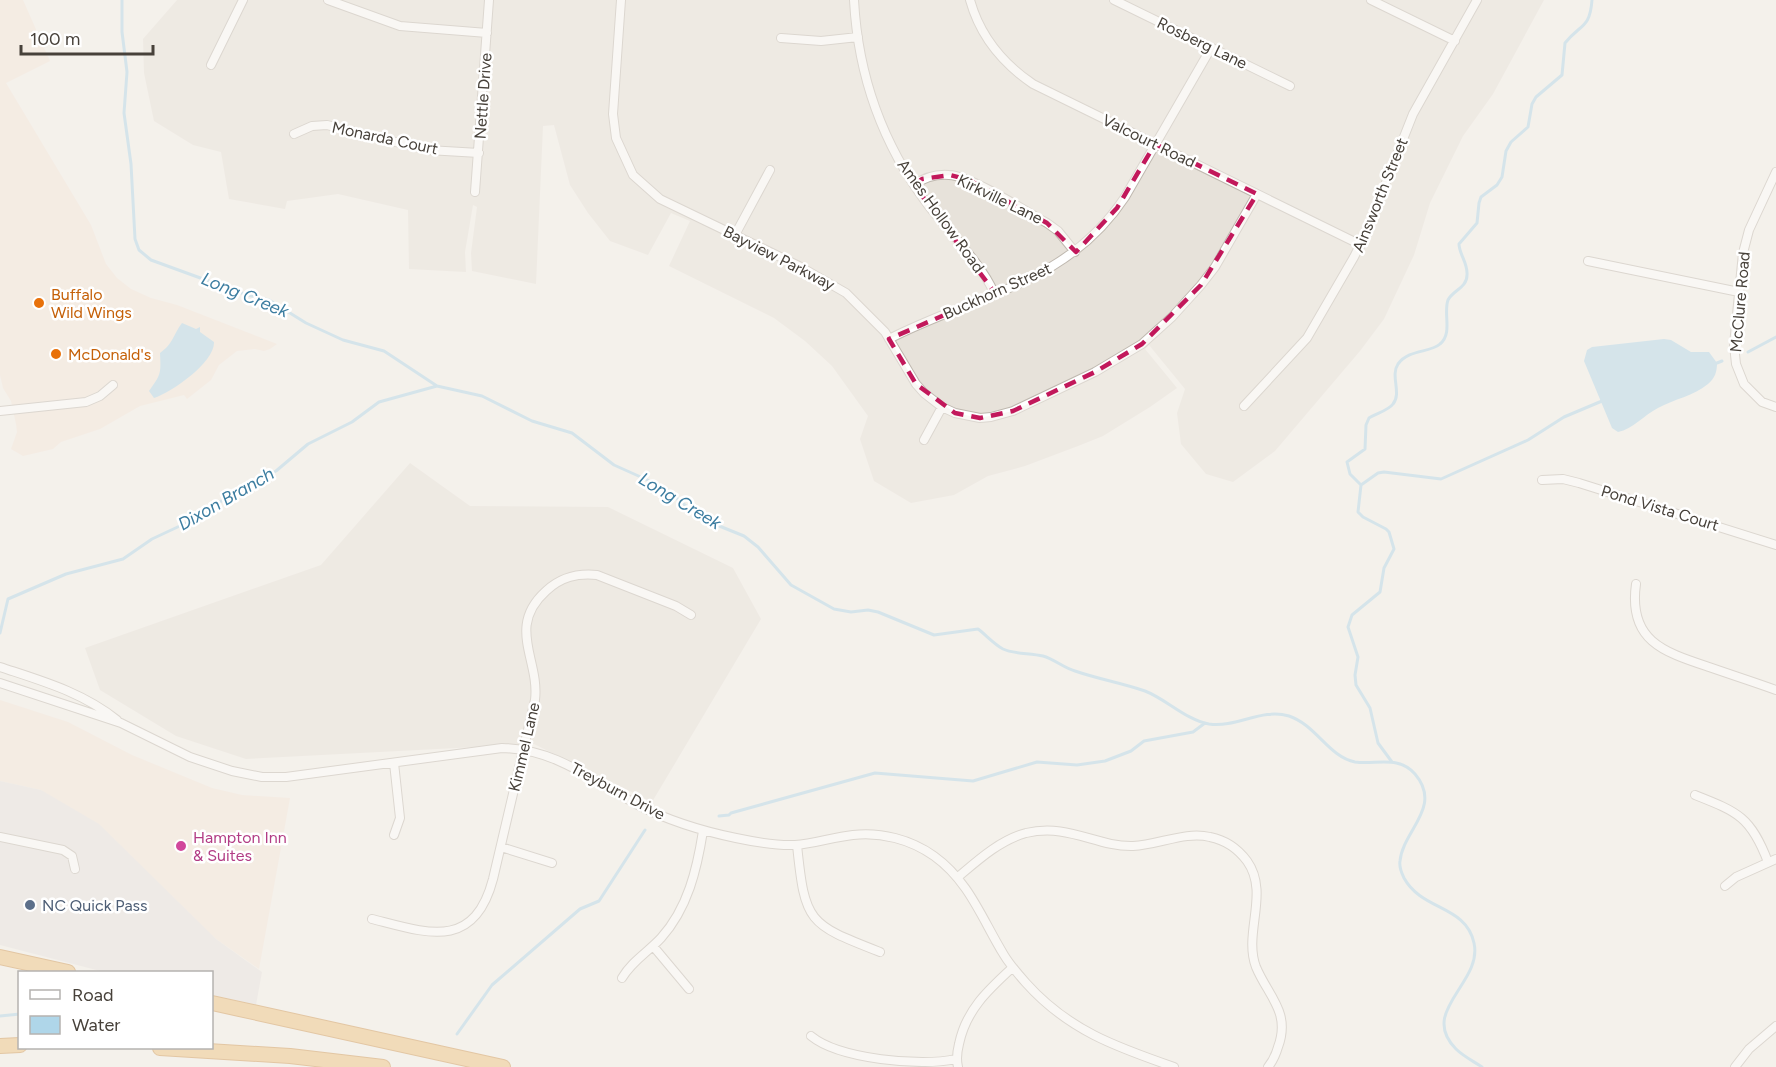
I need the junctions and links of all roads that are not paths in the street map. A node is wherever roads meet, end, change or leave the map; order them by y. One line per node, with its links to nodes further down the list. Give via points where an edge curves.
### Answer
1 (243, 0): 15 (street)
2 (328, 0): 10 (street, via 400,26)
3 (489, 0): 10 (street, Nettle Drive)
4 (621, 0): 26 (street, Bayview Parkway, via 613,114 616,138 628,166 660,199)
5 (854, 0): 11 (street, Ames Hollow Road)
6 (970, 0): 18 (street, Valcourt Road, via 985,36 1020,75)
7 (1113, 0): 14 (street, Rosberg Lane)
8 (1371, 0): 13 (street)
9 (1477, 0): 13 (street, Ainsworth Street)
10 (487, 33): 19 (street, Nettle Drive)
11 (858, 37): 12 (street, via 821,41); 22 (street, Ames Hollow Road, via 878,114)
12 (781, 38)
13 (1455, 41): 27 (street, Ainsworth Street, via 1413,114)
14 (1211, 48): 16 (street, Rosberg Lane); 18 (street, Buckhorn Street)
15 (211, 65)
16 (1290, 86)
17 (294, 135): 19 (street, Monarda Court, via 312,126 327,125 428,150)
18 (1155, 144): 25 (street, Valcourt Road); 28 (street, Buckhorn Street, via 1117,208)
19 (479, 153): 24 (street, Nettle Drive)
20 (770, 170): 26 (street)
21 (1776, 172): 23 (street, McClure Road)
22 (914, 184): 28 (street, Kirkville Lane, via 937,175 969,180 1047,223); 31 (street, Ames Hollow Road)
23 (1773, 185): 30 (street, McClure Road, via 1749,230)
24 (475, 192)
25 (1257, 194): 27 (street, Valcourt Road); 35 (street, Bayview Parkway, via 1202,285 1142,344 1095,372 1012,411 980,418)
26 (735, 235): 32 (street, Bayview Parkway, via 846,293)
27 (1361, 245): 34 (street, Ainsworth Street, via 1307,338)
28 (1075, 252): 31 (street, Buckhorn Street, via 1047,270)
29 (1588, 261): 30 (street)
30 (1738, 292): 36 (street, McClure Road, via 1736,364 1751,393)
31 (994, 293): 32 (street, Buckhorn Street)
32 (889, 339): 35 (street, Bayview Parkway, via 916,384)
33 (114, 385): 37 (street, via 80,404)
34 (1244, 406)
35 (942, 407): 38 (street)
36 (1776, 407)
37 (0, 411)
38 (924, 440)
39 (1542, 480): 40 (street, Pond Vista Court, via 1579,483)
40 (1776, 545)
41 (1636, 584): 45 (street, via 1635,609 1646,636 1655,645 1683,659)
42 (691, 615): 47 (street, Kimmel Lane, via 597,575 570,576 550,587 533,605 526,630 537,690)
43 (0, 667): 46 (street, Treyburn Drive, via 87,699)
44 (0, 683): 46 (street, Treyburn Drive)
45 (1776, 690)
46 (121, 723): 48 (street, Treyburn Drive, via 190,757 262,777)
47 (523, 749): 48 (street, Treyburn Drive, via 502,747); 50 (street, Treyburn Drive, via 573,766 637,805); 54 (street, Kimmel Lane)
48 (394, 763): 51 (street, via 400,818)
49 (1695, 795): 55 (street, via 1741,816)
50 (703, 831): 53 (street, Treyburn Drive); 61 (street, via 685,901 676,919)
51 (394, 835)
52 (0, 837): 57 (street, via 63,850 72,856)
53 (797, 845): 58 (street, Treyburn Drive, via 859,835 892,837 931,854); 62 (street, via 803,894 816,920 831,932)
54 (501, 847): 56 (street); 60 (street, Kimmel Lane, via 483,907 461,926 427,933)
55 (1772, 860): 59 (street)
56 (552, 863)
57 (75, 869)
58 (958, 877): 64 (street, Treyburn Drive); 78 (street, via 1008,840 1036,831 1075,833 1132,846 1202,835 1220,839 1244,858 1256,886 1252,939 1255,963 1281,1017 1280,1043)
59 (1725, 885)
60 (372, 920)
61 (653, 946): 66 (street); 67 (street)
62 (880, 952)
63 (0, 957): 65 (highway)
64 (1012, 968): 74 (street, via 973,1007 962,1032); 77 (street, Treyburn Drive, via 1045,1003 1077,1027 1115,1047)
65 (64, 971)
66 (622, 978)
67 (689, 989)
68 (213, 1003): 76 (highway)
69 (1776, 1026): 79 (street)
70 (810, 1036): 74 (street, via 830,1048 879,1060)
71 (18, 1045): 72 (highway)
72 (0, 1046)
73 (189, 1049): 75 (highway)
74 (957, 1063)
75 (383, 1067)
76 (503, 1067)
77 (1174, 1067)
78 (1268, 1067)
79 (1735, 1067)

